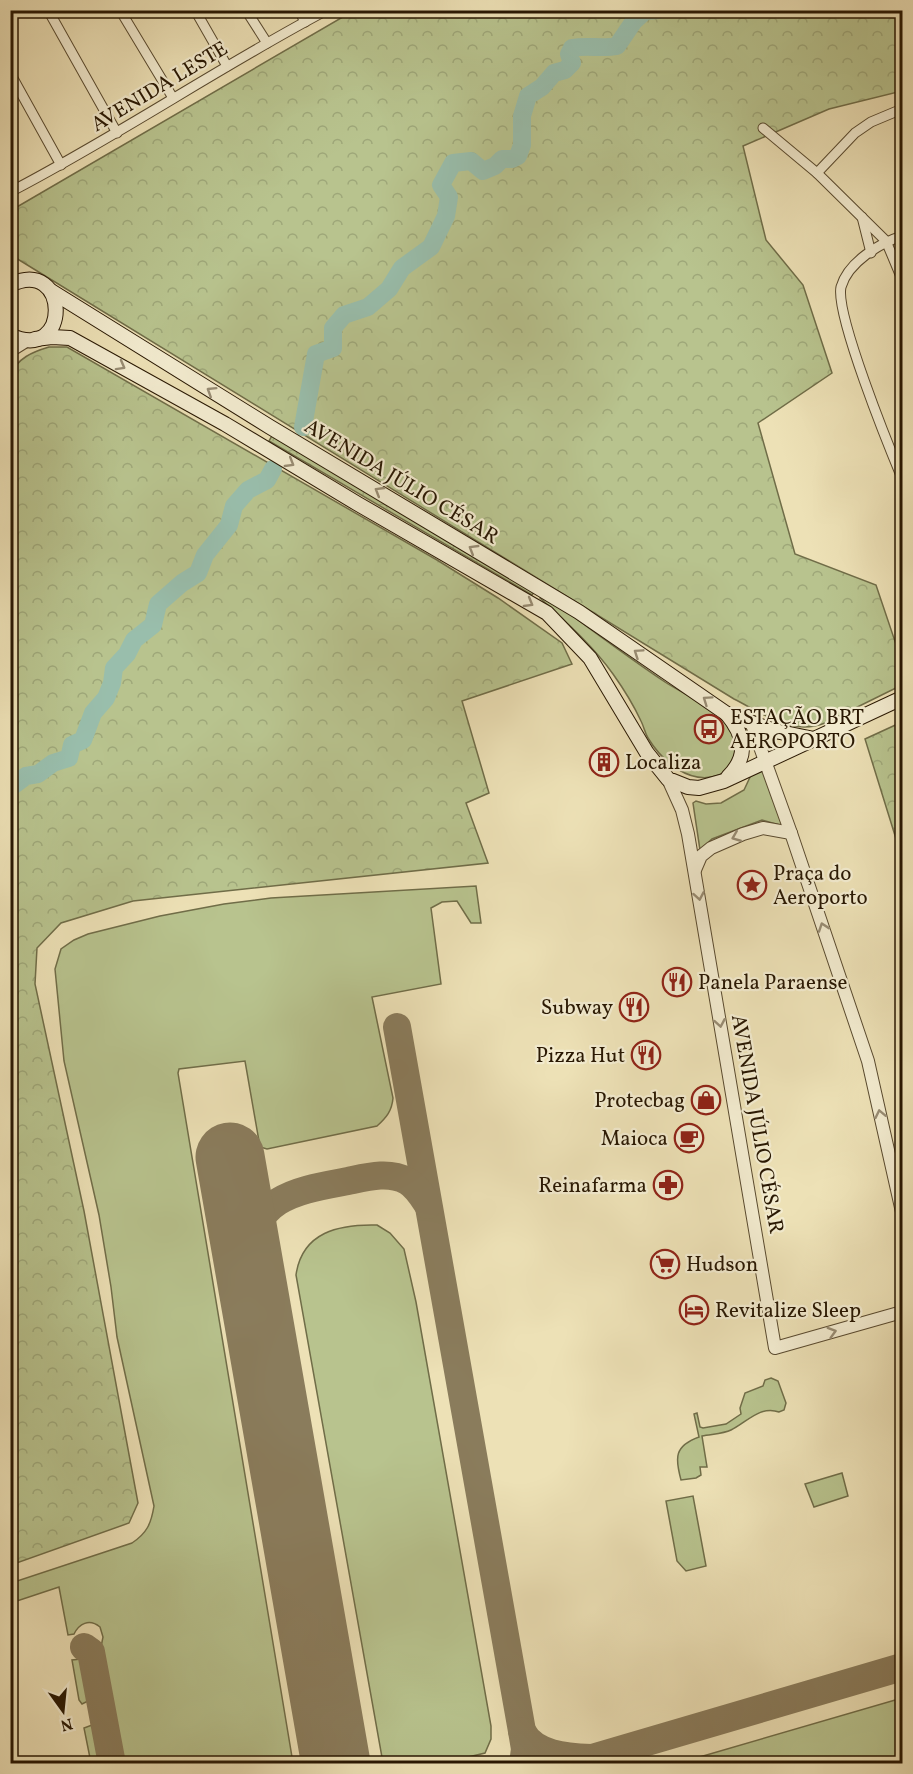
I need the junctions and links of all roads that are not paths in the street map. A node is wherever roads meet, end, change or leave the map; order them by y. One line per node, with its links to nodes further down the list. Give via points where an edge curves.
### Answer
1 (48, 10): 14 (street)
2 (120, 10): 11 (street)
3 (195, 10): 9 (street)
4 (246, 10): 8 (street)
5 (299, 10): 7 (street)
6 (327, 10): 7 (street, AVENIDA LESTE)
7 (305, 22): 8 (street, AVENIDA LESTE)
8 (267, 43): 9 (street, AVENIDA LESTE)
9 (227, 66): 11 (street, AVENIDA LESTE)
10 (10, 73): 15 (street)
11 (173, 98): 14 (street, AVENIDA LESTE)
12 (903, 109): 16 (street, via 855,133)
13 (763, 128): 16 (street)
14 (117, 133): 15 (street, AVENIDA LESTE)
15 (62, 165): 17 (street, AVENIDA LESTE)
16 (817, 173): 18 (street)
17 (10, 192)
18 (862, 217): 20 (street); 21 (street)
19 (903, 236): 20 (street)
20 (886, 241): 21 (street); 23 (street)
21 (871, 253): 30 (street, via 845,277 840,297 850,336)
22 (10, 274): 24 (main road)
23 (903, 279)
24 (28, 280): 25 (main road); 26 (main road, AVENIDA JÚLIO CÉSAR)
25 (10, 285)
26 (51, 291): 28 (main road, via 57,307 54,323 50,331); 32 (main road, AVENIDA JÚLIO CÉSAR, one-way to 26, via 579,612)
27 (10, 336): 28 (main road, AVENIDA JÚLIO CÉSAR)
28 (31, 340): 29 (street); 36 (main road, AVENIDA JÚLIO CÉSAR, one-way to 36, via 70,338 547,613 590,658 642,746)
29 (10, 351)
30 (903, 478)
31 (903, 698): 34 (main road)
32 (727, 714): 33 (main road, AVENIDA JÚLIO CÉSAR); 37 (main road, AVENIDA JÚLIO CÉSAR, via 738,728 742,755)
33 (751, 722): 34 (main road, AVENIDA JÚLIO CÉSAR); 35 (street)
34 (814, 739): 35 (main road)
35 (766, 762): 37 (main road); 38 (street)
36 (668, 779): 37 (main road, via 699,788); 39 (street, AVENIDA JÚLIO CÉSAR, via 682,810)
37 (724, 781)
38 (791, 833): 39 (street, one-way to 39, via 763,828 742,834 711,848 701,856); 40 (street, one-way to 38, via 868,1061)
39 (694, 871): 41 (street, AVENIDA JÚLIO CÉSAR, one-way to 41, via 775,1348)
40 (903, 1212)
41 (903, 1312)

